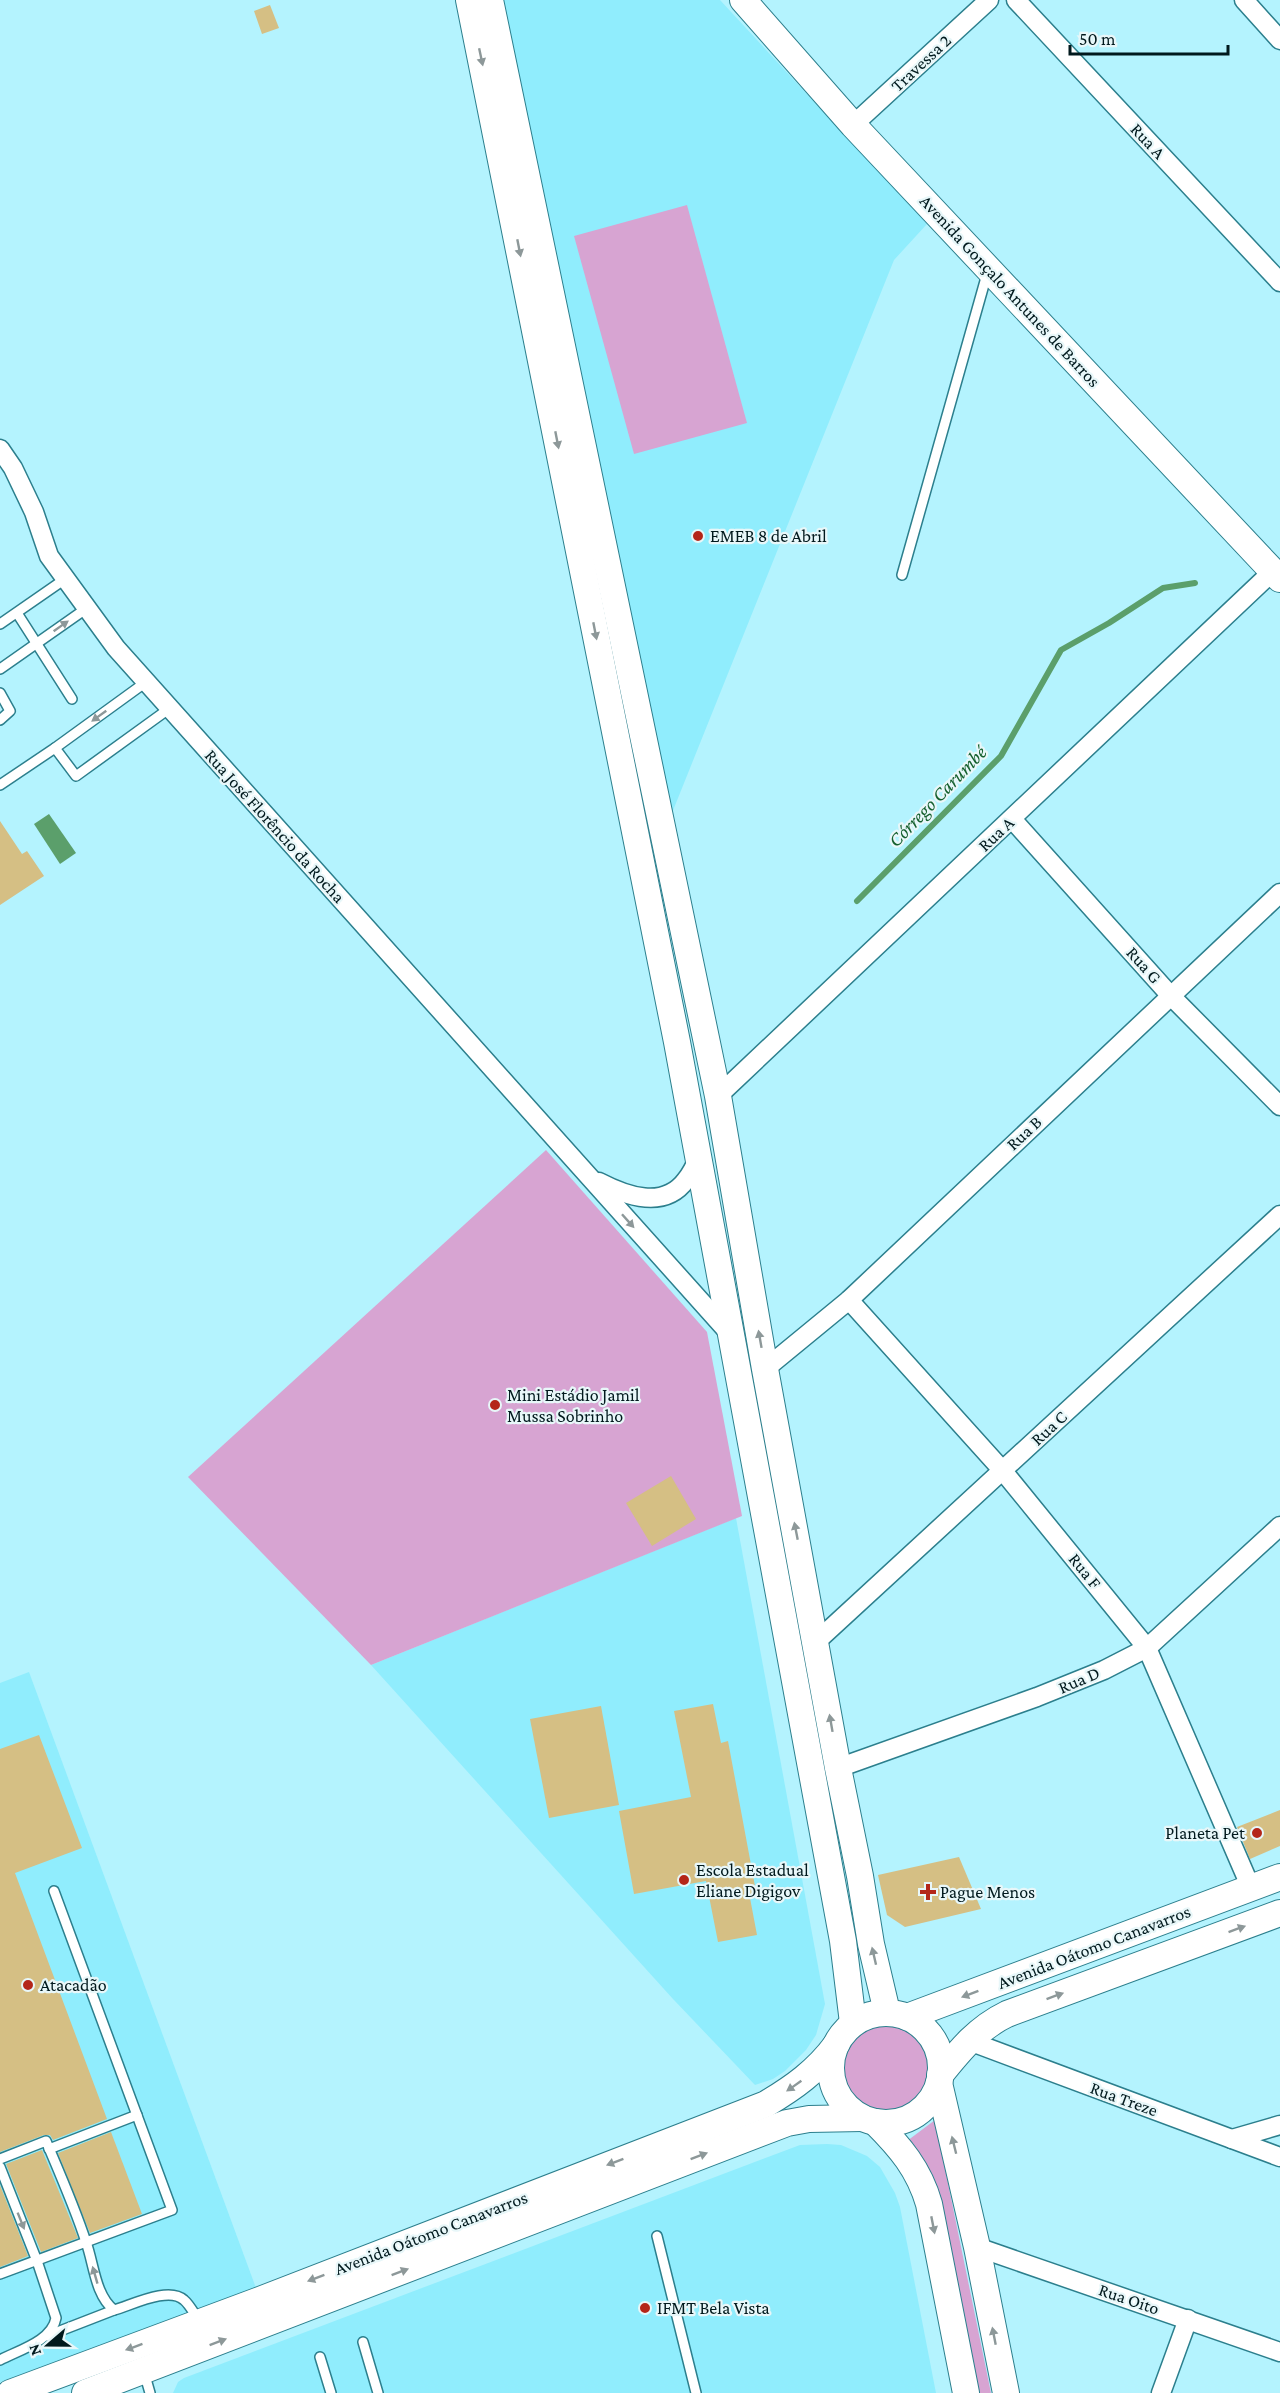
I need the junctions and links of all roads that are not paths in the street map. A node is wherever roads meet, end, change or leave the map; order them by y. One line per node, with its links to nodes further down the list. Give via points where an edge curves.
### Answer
1 (468, 0): 32 (main road, one-way to 32)
2 (490, 0): 30 (main road)
3 (743, 0): 8 (main road, Avenida Gonçalo Antunes de Barros)
4 (989, 0): 8 (street, Travessa 2)
5 (1016, 0): 10 (street, Rua A)
6 (1244, 0): 7 (street)
7 (1280, 40)
8 (853, 125): 9 (main road, Avenida Gonçalo Antunes de Barros)
9 (988, 269): 12 (lane); 13 (main road, Avenida Gonçalo Antunes de Barros)
10 (1280, 282)
11 (0, 449): 14 (street, Rua José Florêncio da Rocha, via 34,512 49,556)
12 (902, 575)
13 (1276, 575): 27 (street, Rua A)
14 (65, 579): 15 (street, Rua José Florêncio da Rocha); 16 (lane)
15 (87, 608): 18 (lane, one-way to 15); 20 (street, Rua José Florêncio da Rocha)
16 (17, 613): 17 (lane); 18 (lane)
17 (0, 624)
18 (37, 643): 19 (lane); 22 (lane)
19 (0, 669)
20 (146, 682): 23 (street, Rua José Florêncio da Rocha); 25 (lane, one-way to 25)
21 (0, 693): 24 (lane, via 10,711)
22 (72, 699)
23 (170, 708): 25 (lane, via 76,776); 33 (street, Rua José Florêncio da Rocha)
24 (0, 720)
25 (55, 748): 26 (lane)
26 (0, 785)
27 (1012, 819): 29 (street, Rua G); 30 (street, Rua A)
28 (1280, 893): 29 (street, Rua B)
29 (1170, 994): 31 (street, Rua G); 35 (street, Rua B)
30 (718, 1096): 37 (main road, one-way to 30)
31 (1280, 1106)
32 (698, 1159): 33 (street, Rua José Florêncio da Rocha, via 678,1189 658,1197 621,1194); 36 (main road)
33 (589, 1177): 36 (street, Rua José Florêncio da Rocha, one-way to 36)
34 (1280, 1215): 38 (street, Rua C)
35 (849, 1300): 37 (street, Rua B); 38 (street, Rua F)
36 (732, 1336): 48 (main road, via 843,1941)
37 (765, 1369): 40 (main road, one-way to 37)
38 (1003, 1471): 40 (street, Rua C); 41 (street, Rua F)
39 (1280, 1526): 41 (street, Rua D)
40 (816, 1641): 42 (main road, one-way to 40)
41 (1147, 1648): 42 (street, Rua D, via 1046,1694); 44 (street, Rua F)
42 (838, 1768): 47 (main road, one-way to 42, via 871,1944)
43 (1280, 1877): 44 (main road, Avenida Oátomo Canavarros)
44 (1251, 1888): 47 (main road, Avenida Oátomo Canavarros, one-way to 47)
45 (54, 1891): 52 (lane)
46 (1280, 1913): 49 (main road, Avenida Oátomo Canavarros, one-way to 46, via 981,2028 1007,2014)
47 (897, 2015): 48 (main road, via 875,2013); 51 (main road, via 918,2022 934,2040 941,2063)
48 (853, 2023): 50 (main road)
49 (969, 2041): 51 (main road, Avenida Oátomo Canavarros); 55 (street, Rua Treze)
50 (836, 2045): 53 (main road, via 831,2066 834,2087 841,2100); 67 (main road, Avenida Oátomo Canavarros, one-way to 67, via 811,2074 766,2104)
51 (940, 2079): 53 (main road, via 933,2097 914,2116 901,2121); 62 (main road, one-way to 51)
52 (137, 2115): 56 (lane); 61 (lane, via 172,2210)
53 (868, 2120): 73 (main road, Avenida Oátomo Canavarros, one-way to 53, via 787,2123 809,2119); 79 (main road, one-way to 79, via 900,2147 923,2185)
54 (1280, 2125): 55 (street)
55 (1232, 2139): 57 (street, Rua Treze)
56 (49, 2149): 58 (lane, via 46,2141); 61 (lane)
57 (1280, 2157)
58 (0, 2159)
59 (0, 2169): 63 (lane, one-way to 63)
60 (657, 2236): 78 (lane)
61 (86, 2242): 63 (lane); 65 (lane, one-way to 61, via 100,2291)
62 (977, 2247): 66 (street, Rua Oito); 80 (main road, one-way to 62)
63 (37, 2261): 64 (lane); 68 (lane, via 56,2318)
64 (0, 2274)
65 (114, 2310): 67 (lane, via 159,2295 177,2295); 68 (lane)
66 (1188, 2319): 70 (street, Rua Oito); 81 (street)
67 (200, 2322): 74 (main road, Avenida Oátomo Canavarros, one-way to 74)
68 (47, 2336): 72 (lane)
69 (363, 2342): 77 (lane)
70 (1280, 2352)
71 (320, 2357): 76 (lane)
72 (0, 2360)
73 (146, 2382): 75 (main road, Avenida Oátomo Canavarros)
74 (10, 2393)
75 (85, 2393)
76 (331, 2393)
77 (378, 2393)
78 (696, 2393)
79 (966, 2393)
80 (1006, 2393)
81 (1161, 2393)

